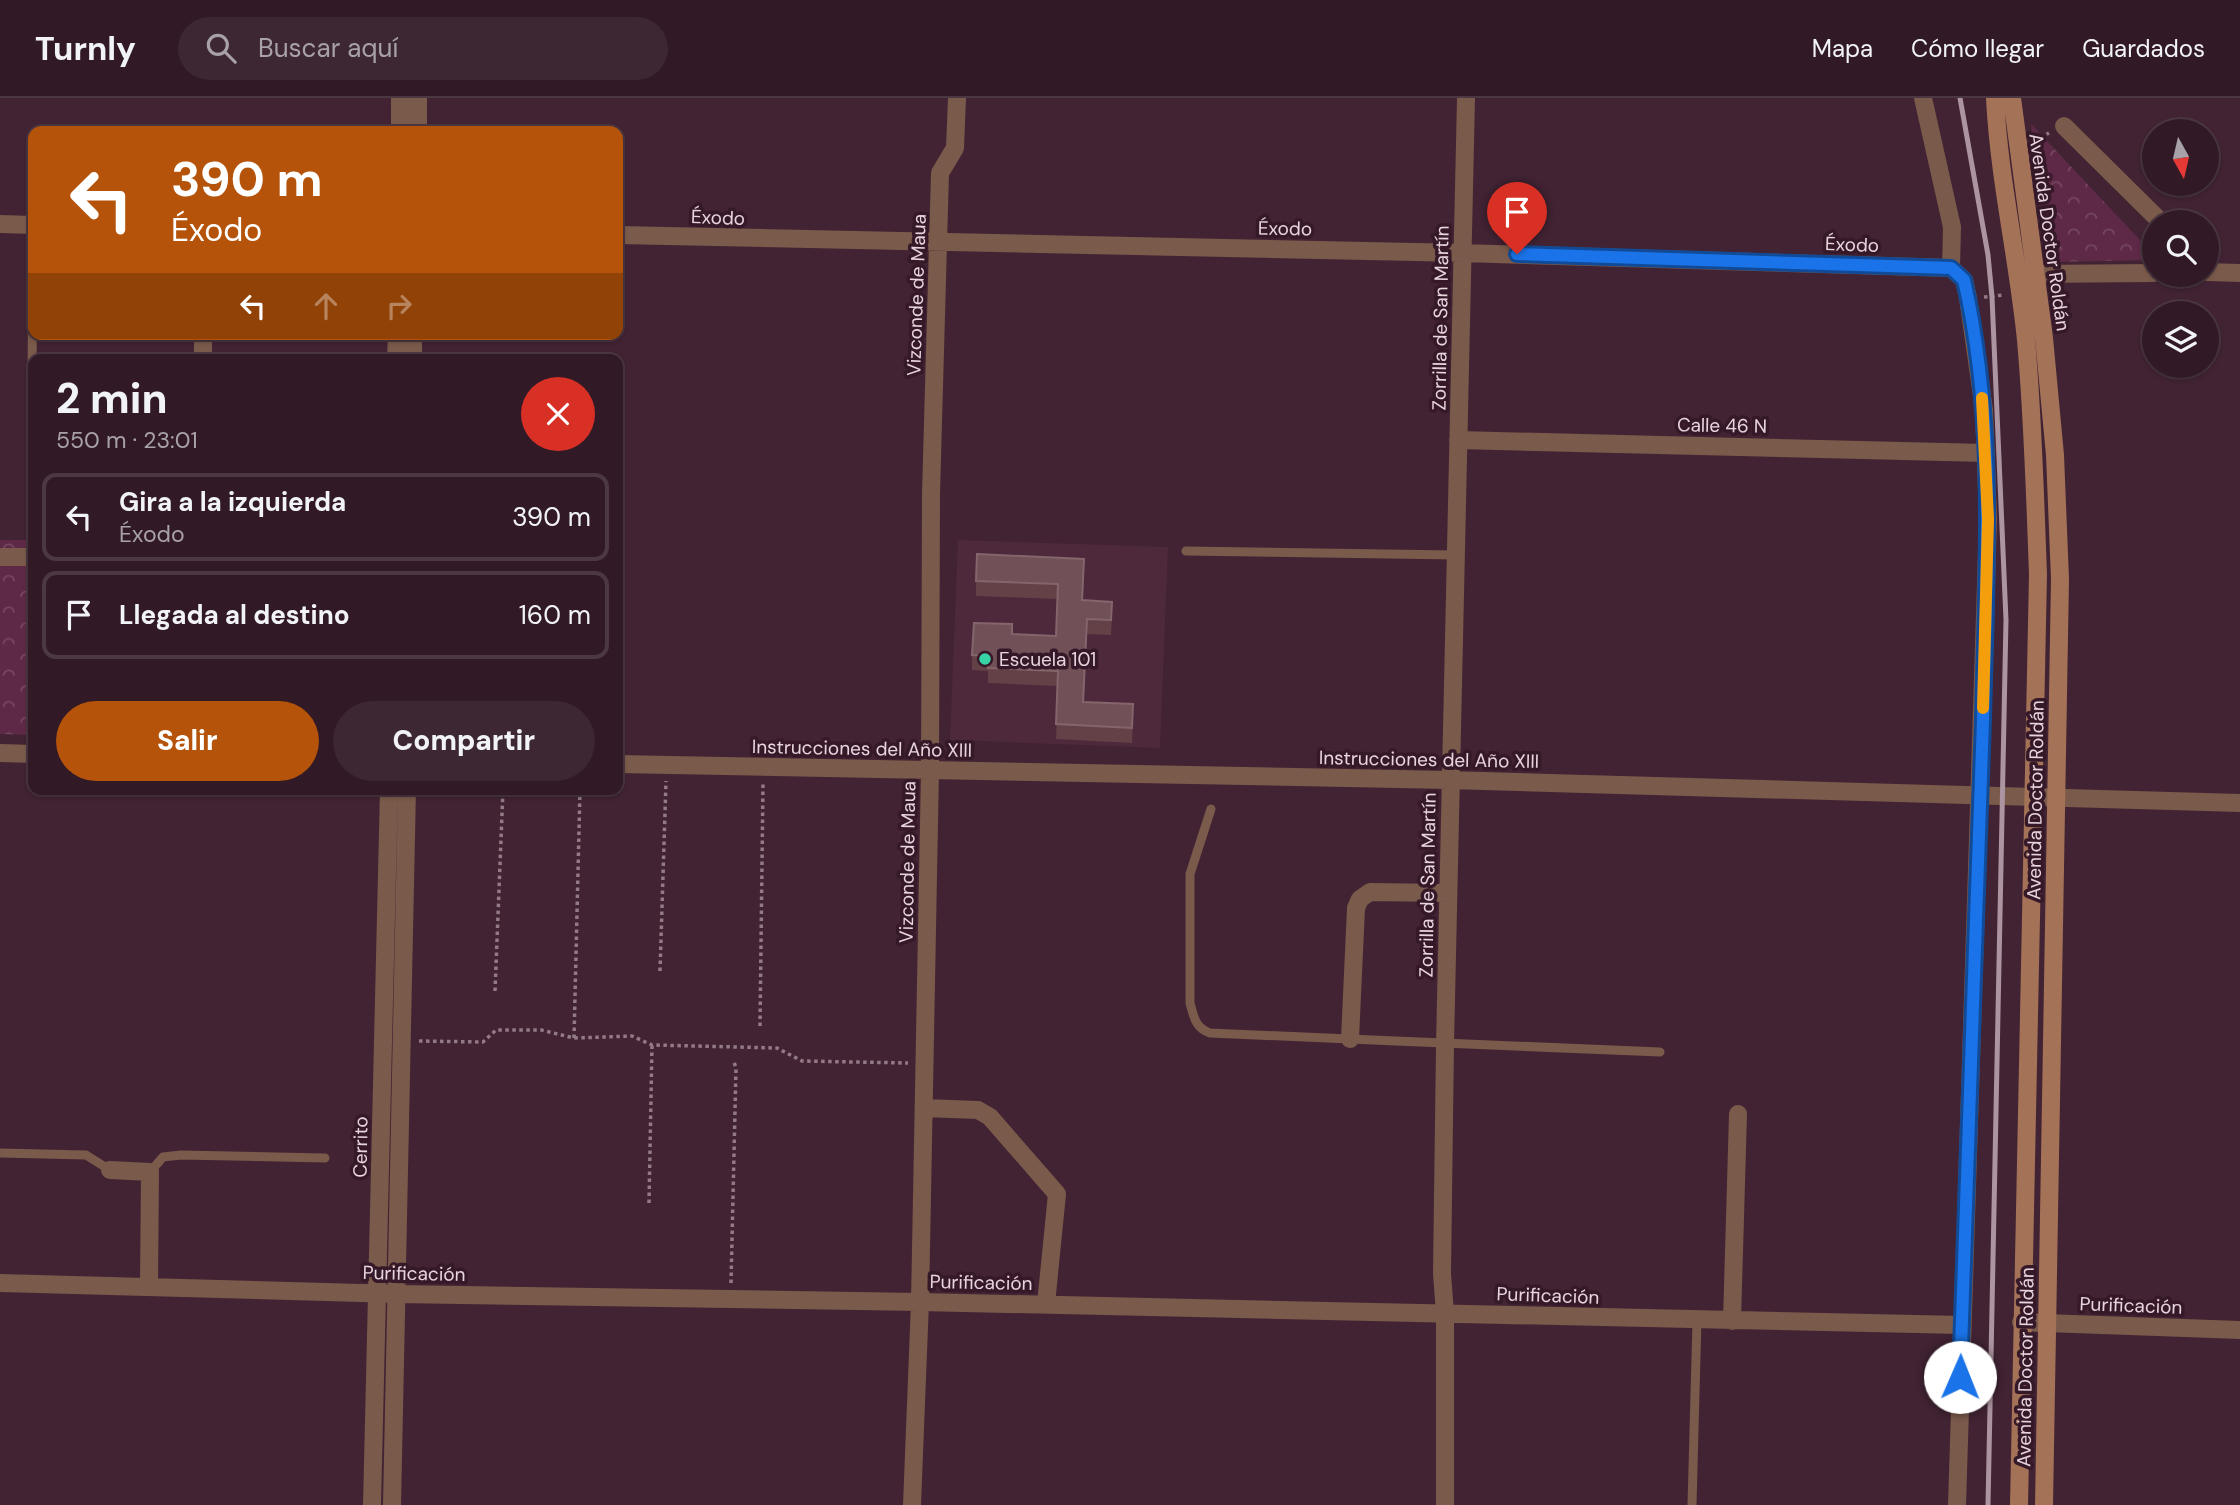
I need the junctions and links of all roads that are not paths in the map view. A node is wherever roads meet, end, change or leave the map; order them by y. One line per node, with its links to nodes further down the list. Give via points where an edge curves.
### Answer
1 (400, 98): 8 (street)
2 (418, 98): 9 (street)
3 (957, 98): 15 (street, Vizconde de Maua, via 955,148 940,173)
4 (1466, 98): 16 (street, Zorrilla de San Martín)
5 (1923, 98): 17 (street, via 1952,227)
6 (1994, 98): 21 (street, Avenida Doctor Roldán, via 1999,154)
7 (2012, 98): 21 (street, Avenida Doctor Roldán)
8 (400, 126)
9 (418, 126)
10 (2064, 127): 11 (street)
11 (2149, 210)
12 (0, 224): 13 (street)
13 (28, 225)
14 (623, 234): 15 (street, Éxodo)
15 (939, 243): 16 (street, Éxodo); 31 (street, Vizconde de Maua, via 931,494)
16 (1463, 253): 17 (street, Éxodo); 22 (street, Zorrilla de San Martín)
17 (1951, 268): 23 (street, via 1964,280 1968,298)
18 (2219, 272): 20 (street)
19 (2142, 273): 21 (street)
20 (2240, 273)
21 (2026, 274): 36 (street, Avenida Doctor Roldán, via 2019,293 2026,339 2038,574); 37 (street, Avenida Doctor Roldán, via 2055,455 2060,579)
22 (1458, 440): 23 (street, Calle 46 N); 25 (street, Zorrilla de San Martín)
23 (1986, 453): 33 (street)
24 (1186, 551): 25 (lane)
25 (1455, 555): 32 (street, Zorrilla de San Martín)
26 (0, 557): 27 (street)
27 (28, 557)
28 (0, 753): 29 (street)
29 (28, 754)
30 (623, 764): 31 (street, Instrucciones del Año XIII)
31 (930, 770): 32 (street, Instrucciones del Año XIII); 44 (street, Vizconde de Maua)
32 (1449, 780): 33 (street, Instrucciones del Año XIII); 40 (street, Zorrilla de San Martín)
33 (1981, 794): 36 (street, Instrucciones del Año XIII); 61 (street)
34 (389, 795): 52 (street, Cerrito)
35 (407, 795): 53 (street, Cerrito)
36 (2032, 797): 37 (street, Instrucciones del Año XIII); 59 (street, Avenida Doctor Roldán)
37 (2055, 797): 38 (street, Instrucciones del Año XIII); 60 (street, Avenida Doctor Roldán)
38 (2240, 803)
39 (1211, 808): 41 (lane, via 1190,874 1190,1003 1196,1023 1210,1033)
40 (1448, 892): 41 (street, via 1370,892 1360,899); 42 (street, Zorrilla de San Martín)
41 (1350, 1039): 42 (lane)
42 (1445, 1045): 43 (lane); 56 (street, Zorrilla de San Martín)
43 (1661, 1052)
44 (923, 1108): 54 (street, Vizconde de Maua); 55 (street, via 978,1110 990,1117 1056,1194)
45 (1738, 1114): 58 (street)
46 (0, 1153): 48 (lane, via 86,1155)
47 (325, 1158): 49 (lane, via 181,1155 163,1157)
48 (110, 1170): 49 (street)
49 (150, 1172): 51 (street)
50 (0, 1283): 51 (street, Purificación)
51 (149, 1287): 52 (street, Purificación)
52 (377, 1293): 53 (street, Purificación); 63 (street, Cerrito)
53 (397, 1294): 54 (street, Purificación); 64 (street, Cerrito)
54 (920, 1302): 55 (street, Purificación); 65 (street, Vizconde de Maua)
55 (1046, 1304): 56 (street, Purificación)
56 (1445, 1313): 57 (street, Purificación); 66 (street, Zorrilla de San Martín)
57 (1696, 1320): 58 (street, Purificación); 67 (lane)
58 (1732, 1321): 61 (street, Purificación)
59 (2021, 1322): 60 (street, Purificación); 69 (street, Avenida Doctor Roldán)
60 (2047, 1323): 62 (street, Purificación); 70 (street, Avenida Doctor Roldán)
61 (1962, 1325): 68 (street)
62 (2240, 1330)
63 (372, 1505)
64 (392, 1505)
65 (912, 1505)
66 (1445, 1505)
67 (1692, 1505)
68 (1957, 1505)
69 (2019, 1505)
70 (2044, 1505)

